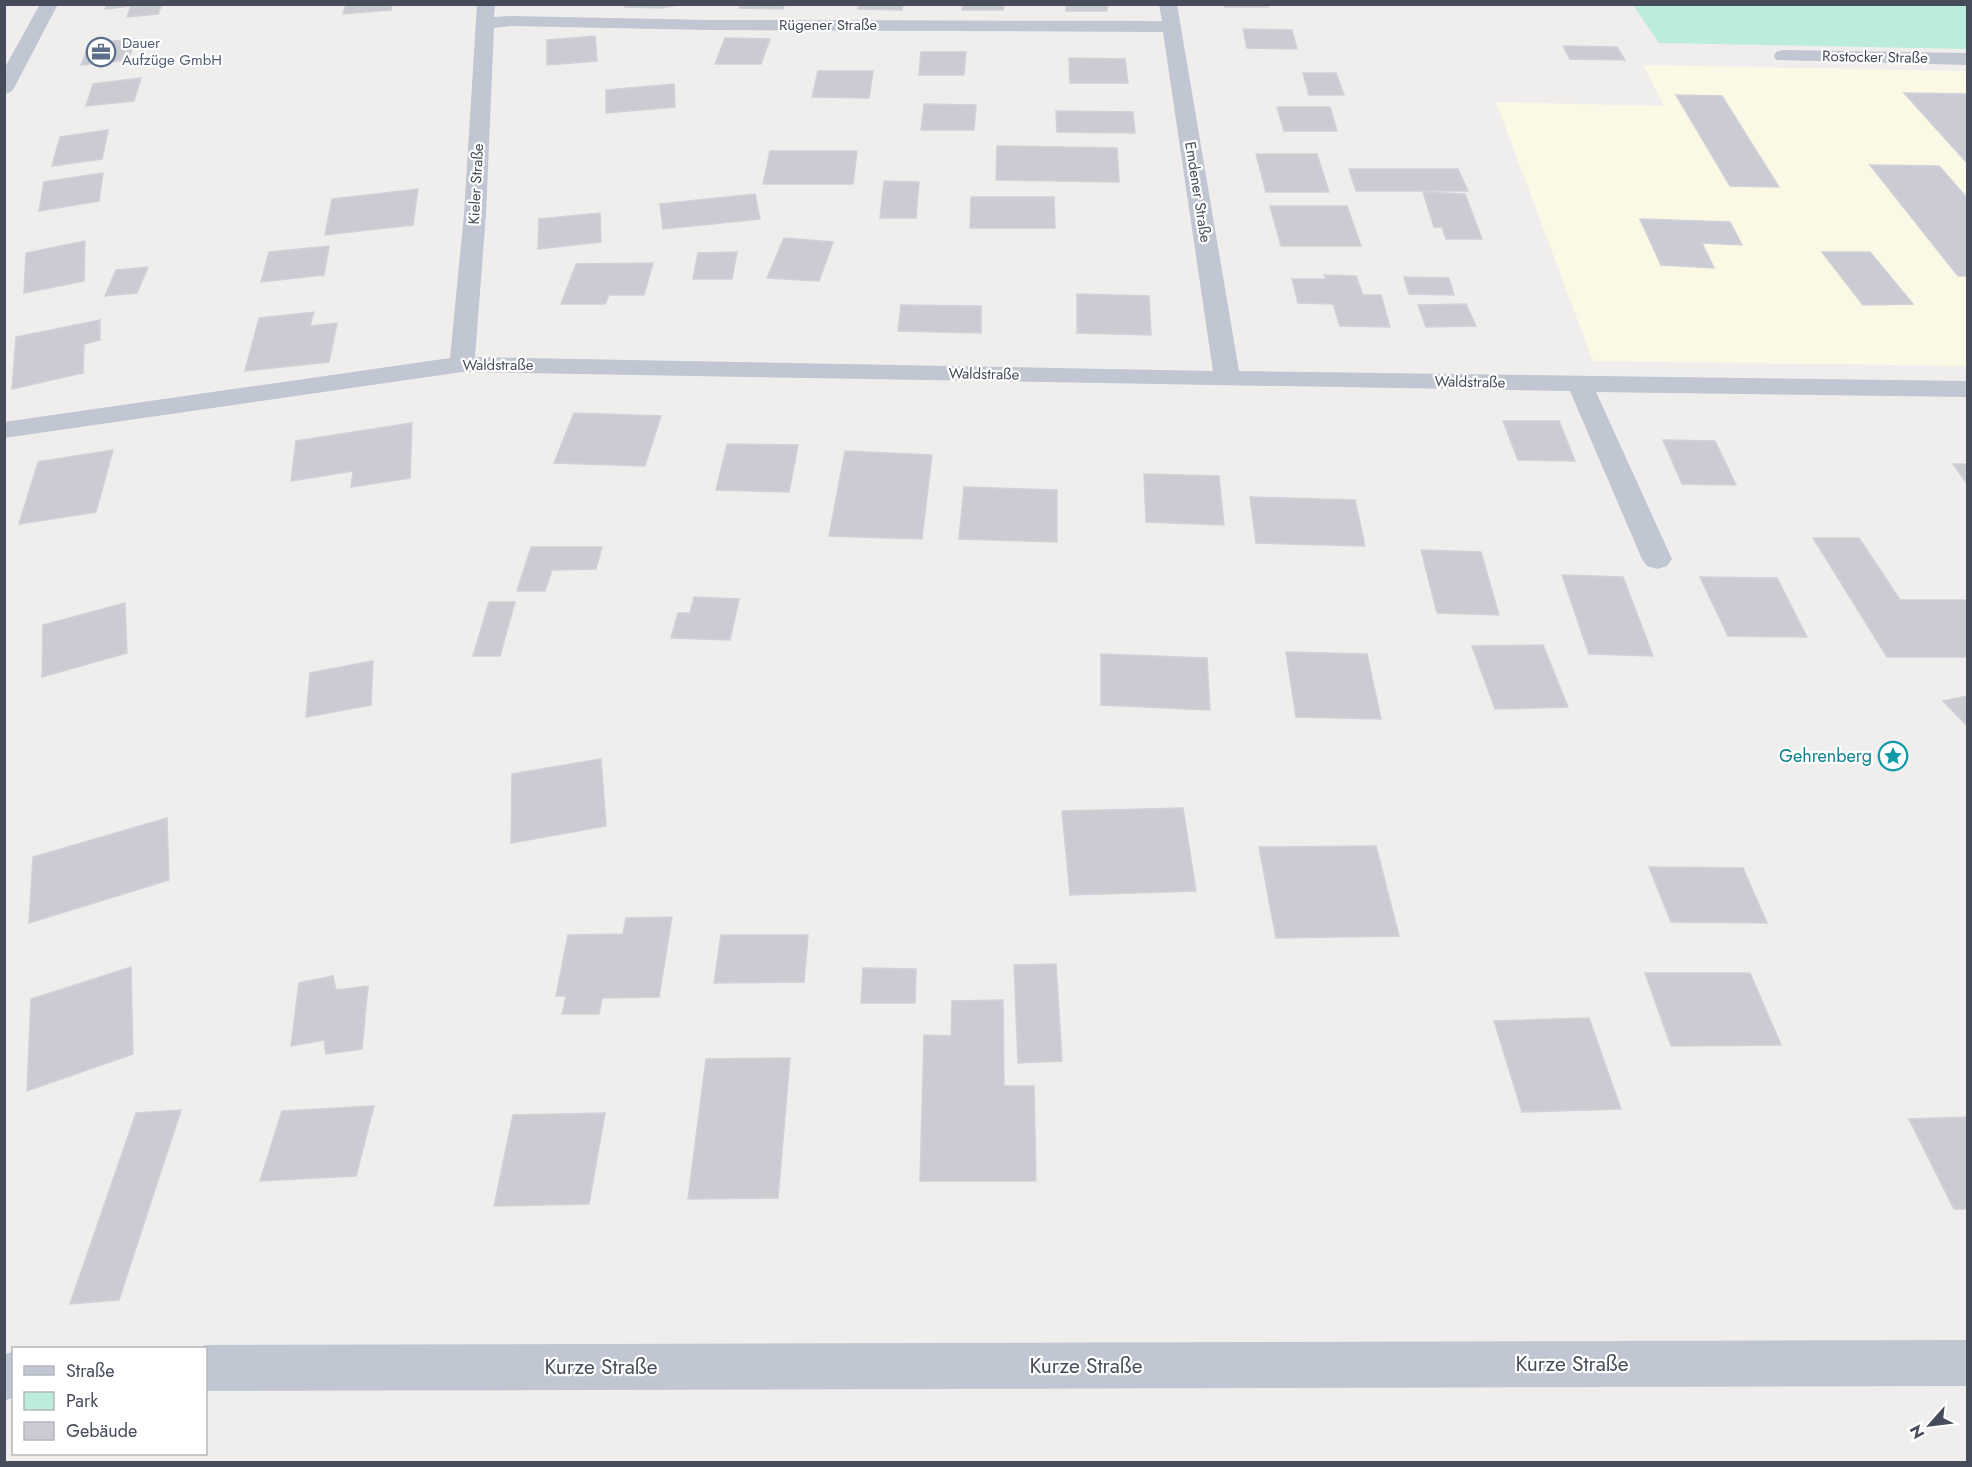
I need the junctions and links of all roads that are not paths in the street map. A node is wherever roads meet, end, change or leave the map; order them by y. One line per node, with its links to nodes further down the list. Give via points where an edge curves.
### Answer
1 (49, 4): 7 (street)
2 (1168, 4): 4 (street, Emdener Straße)
3 (485, 14): 4 (street, Rügener Straße, via 511,21 722,25); 8 (street, Kieler Straße, via 475,214)
4 (1172, 27): 9 (street, Emdener Straße)
5 (1783, 56): 6 (street, Rostocker Straße)
6 (1968, 59)
7 (4, 88)
8 (462, 364): 9 (street, Waldstraße); 12 (street, Waldstraße)
9 (1227, 379): 10 (street, Waldstraße)
10 (1580, 384): 11 (street, Waldstraße); 13 (street)
11 (1968, 389)
12 (4, 430)
13 (1657, 559)
14 (1968, 1363): 15 (street, Kurze Straße)
15 (207, 1368)

